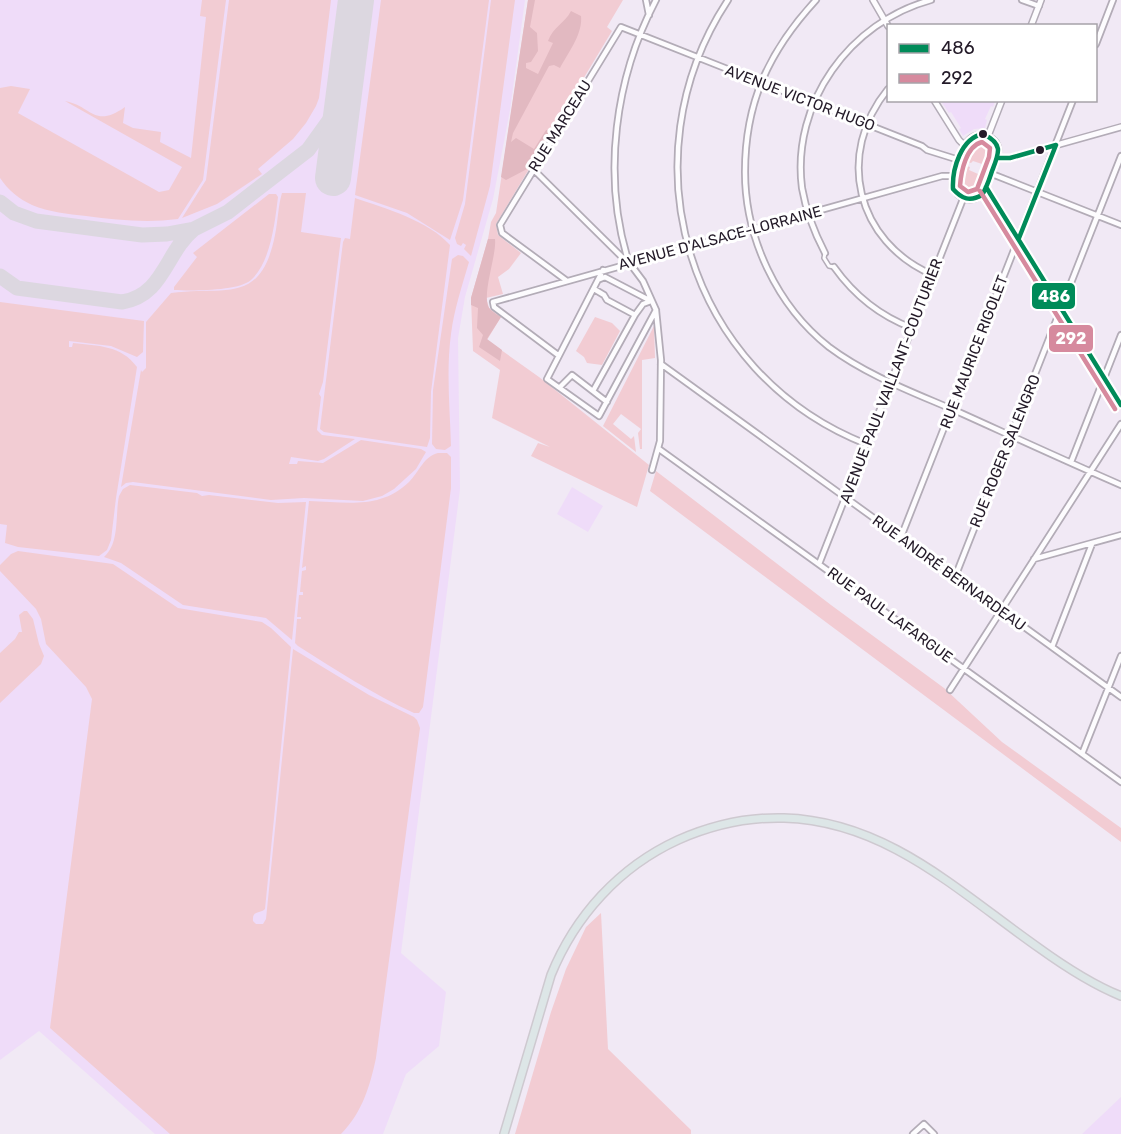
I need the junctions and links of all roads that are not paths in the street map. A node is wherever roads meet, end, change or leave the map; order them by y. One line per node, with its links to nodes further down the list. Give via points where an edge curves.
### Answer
1 (646, 0): 10 (street)
2 (656, 0): 10 (street)
3 (728, 0): 17 (street)
4 (816, 0): 18 (street, via 779,45)
5 (873, 0): 11 (street)
6 (931, 0): 11 (street)
7 (1022, 0): 9 (street)
8 (1113, 0): 16 (street)
9 (1040, 3): 13 (street)
10 (649, 15): 15 (street)
11 (885, 20): 12 (street); 23 (street, via 844,54)
12 (887, 24)
13 (1032, 24)
14 (621, 27): 15 (street, AVENUE VICTOR HUGO); 32 (street, RUE MARCEAU)
15 (640, 35): 17 (street, AVENUE VICTOR HUGO); 46 (street, via 621,102 614,176 618,220)
16 (1097, 39)
17 (698, 58): 18 (street, AVENUE VICTOR HUGO); 44 (street, via 681,118 677,158 679,199)
18 (760, 82): 23 (street, AVENUE VICTOR HUGO); 42 (street, via 745,157)
19 (887, 90): 24 (street)
20 (935, 102): 28 (street)
21 (1001, 102): 26 (street)
22 (1072, 102): 27 (street, RUE MAURICE RIGOLET)
23 (814, 104): 24 (street, AVENUE VICTOR HUGO); 39 (street, via 801,163)
24 (867, 124): 31 (street, AVENUE VICTOR HUGO); 37 (street, via 858,170)
25 (1121, 127): 27 (street)
26 (988, 136): 28 (street, via 976,135); 30 (street, via 998,146)
27 (1056, 145): 30 (street); 36 (street, RUE MAURICE RIGOLET)
28 (965, 146): 31 (street)
29 (1121, 156): 40 (street, RUE ROGER SALENGRO)
30 (998, 158): 33 (street)
31 (959, 160): 34 (street)
32 (534, 170): 46 (street); 51 (street, RUE MARCEAU, via 500,225 502,233)
33 (992, 174): 35 (street); 36 (street)
34 (953, 176): 37 (street, AVENUE D'ALSACE-LORRAINE); 38 (street, via 953,189)
35 (986, 187): 38 (street, via 977,198); 43 (street)
36 (1037, 192): 40 (street); 43 (street, RUE MAURICE RIGOLET)
37 (863, 198): 39 (street, AVENUE D'ALSACE-LORRAINE); 49 (street, via 871,219 891,248 905,261)
38 (963, 199): 49 (street, AVENUE PAUL VAILLANT-COUTURIER)
39 (808, 214): 42 (street, AVENUE D'ALSACE-LORRAINE); 45 (street)
40 (1098, 216): 41 (street); 54 (street, RUE ROGER SALENGRO)
41 (1121, 225)
42 (753, 229): 44 (street, AVENUE D'ALSACE-LORRAINE); 62 (street, via 767,269 806,325 828,346)
43 (1019, 238): 54 (street); 67 (street, RUE MAURICE RIGOLET)
44 (688, 247): 46 (street, AVENUE D'ALSACE-LORRAINE); 70 (street, via 702,287 743,356 802,410)
45 (825, 253): 47 (street, via 829,266)
46 (629, 263): 48 (street, AVENUE D'ALSACE-LORRAINE); 53 (street, via 643,281)
47 (834, 267): 57 (street, via 854,292 873,307)
48 (603, 270): 50 (street); 51 (street, AVENUE D'ALSACE-LORRAINE)
49 (933, 275): 57 (street, AVENUE PAUL VAILLANT-COUTURIER)
50 (599, 279): 52 (street); 53 (street, via 605,277)
51 (567, 281): 59 (street, AVENUE D'ALSACE-LORRAINE, via 493,302 494,307)
52 (594, 289): 56 (street); 59 (street)
53 (651, 301): 55 (street); 56 (street, via 643,304)
54 (1062, 307): 61 (street); 69 (street, RUE ROGER SALENGRO)
55 (656, 310): 60 (street); 65 (street)
56 (635, 315): 64 (street)
57 (912, 328): 62 (street, AVENUE PAUL VAILLANT-COUTURIER)
58 (1121, 335): 61 (street)
59 (558, 356): 63 (street, via 547,379)
60 (661, 364): 71 (street); 76 (street, RUE ANDRÉ BERNARDEAU)
61 (1104, 377): 66 (street); 72 (street)
62 (891, 382): 67 (street); 70 (street, AVENUE PAUL VAILLANT-COUTURIER)
63 (560, 387): 64 (street, via 572,375); 65 (street, via 599,416)
64 (593, 391): 65 (street)
65 (607, 402)
66 (1121, 405)
67 (951, 410): 69 (street); 78 (street, RUE MAURICE RIGOLET)
68 (1121, 424): 74 (street)
69 (1011, 436): 72 (street); 82 (street, RUE ROGER SALENGRO)
70 (866, 444): 76 (street, AVENUE PAUL VAILLANT-COUTURIER)
71 (659, 449): 73 (street); 81 (street, RUE PAUL LAFARGUE)
72 (1071, 462): 74 (street)
73 (652, 471)
74 (1091, 472): 75 (street); 80 (street)
75 (1121, 485)
76 (845, 497): 78 (street, RUE ANDRÉ BERNARDEAU); 81 (street, AVENUE PAUL VAILLANT-COUTURIER)
77 (1121, 535): 79 (street)
78 (901, 537): 82 (street, RUE ANDRÉ BERNARDEAU)
79 (1092, 544): 80 (street); 84 (street)
80 (1034, 559): 83 (street)
81 (819, 564): 86 (street, RUE PAUL LAFARGUE)
82 (955, 577): 83 (street, RUE ANDRÉ BERNARDEAU)
83 (1002, 611): 84 (street, RUE ANDRÉ BERNARDEAU); 86 (street)
84 (1052, 647): 87 (street, RUE ANDRÉ BERNARDEAU)
85 (1121, 656): 87 (street)
86 (964, 669): 88 (street); 90 (street, RUE PAUL LAFARGUE)
87 (1108, 688): 89 (street, RUE ANDRÉ BERNARDEAU); 90 (street)
88 (950, 690)
89 (1121, 697)
90 (1082, 754): 91 (street, RUE PAUL LAFARGUE)
91 (1121, 783)
92 (1121, 996): 93 (main road, via 1060,964 911,857 868,835 794,819 728,824 690,834 640,861 608,888 579,921 551,975)
93 (504, 1134)
94 (913, 1134): 95 (street, via 924,1124)
95 (934, 1134)

